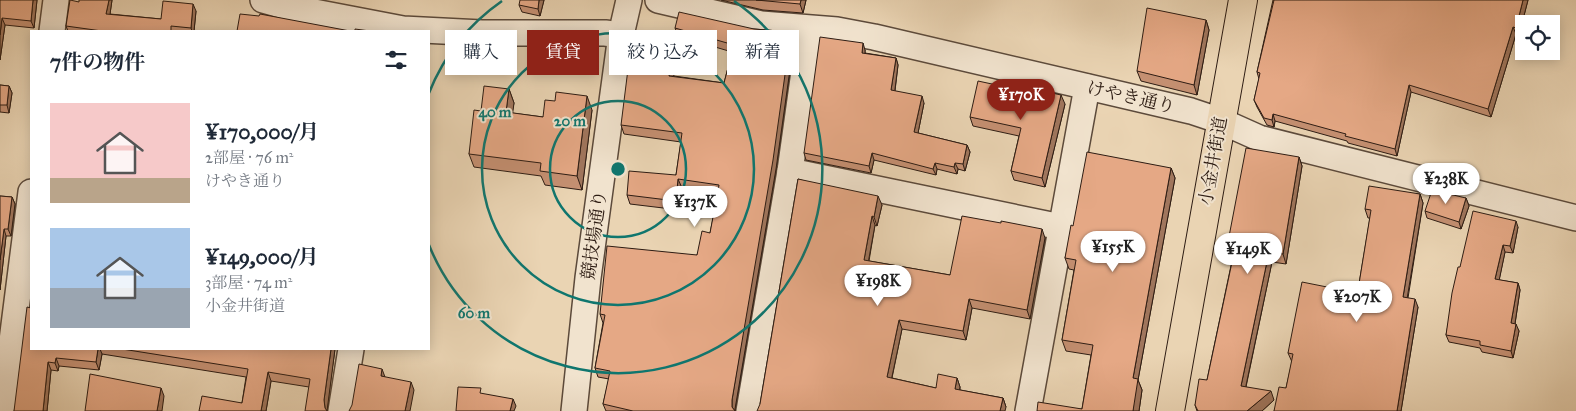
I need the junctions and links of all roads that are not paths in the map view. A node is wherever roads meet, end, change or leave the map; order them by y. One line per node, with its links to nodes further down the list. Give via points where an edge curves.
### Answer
1 (56, 0): 7 (street)
2 (263, 0): 8 (street)
3 (629, 0): 9 (street, 競技場通り)
4 (658, 0): 6 (street, けやき通り, via 761,24)
5 (1243, 0): 14 (main road, 小金井街道)
6 (810, 28): 13 (street, けやき通り, via 874,37); 15 (street)
7 (52, 30)
8 (402, 30)
9 (622, 30)
10 (430, 31): 11 (street)
11 (609, 34)
12 (616, 75): 22 (street, 競技場通り)
13 (1087, 87): 14 (street, けやき通り, via 1191,111); 18 (street)
14 (1220, 121): 17 (street, けやき通り, via 1259,138); 25 (main road, 小金井街道)
15 (790, 171): 18 (street); 23 (street)
16 (30, 200): 20 (street)
17 (1576, 218)
18 (1062, 227): 24 (street)
19 (351, 350): 21 (street)
20 (3, 411)
21 (341, 411)
22 (574, 411)
23 (749, 411)
24 (1028, 411)
25 (1170, 411)

